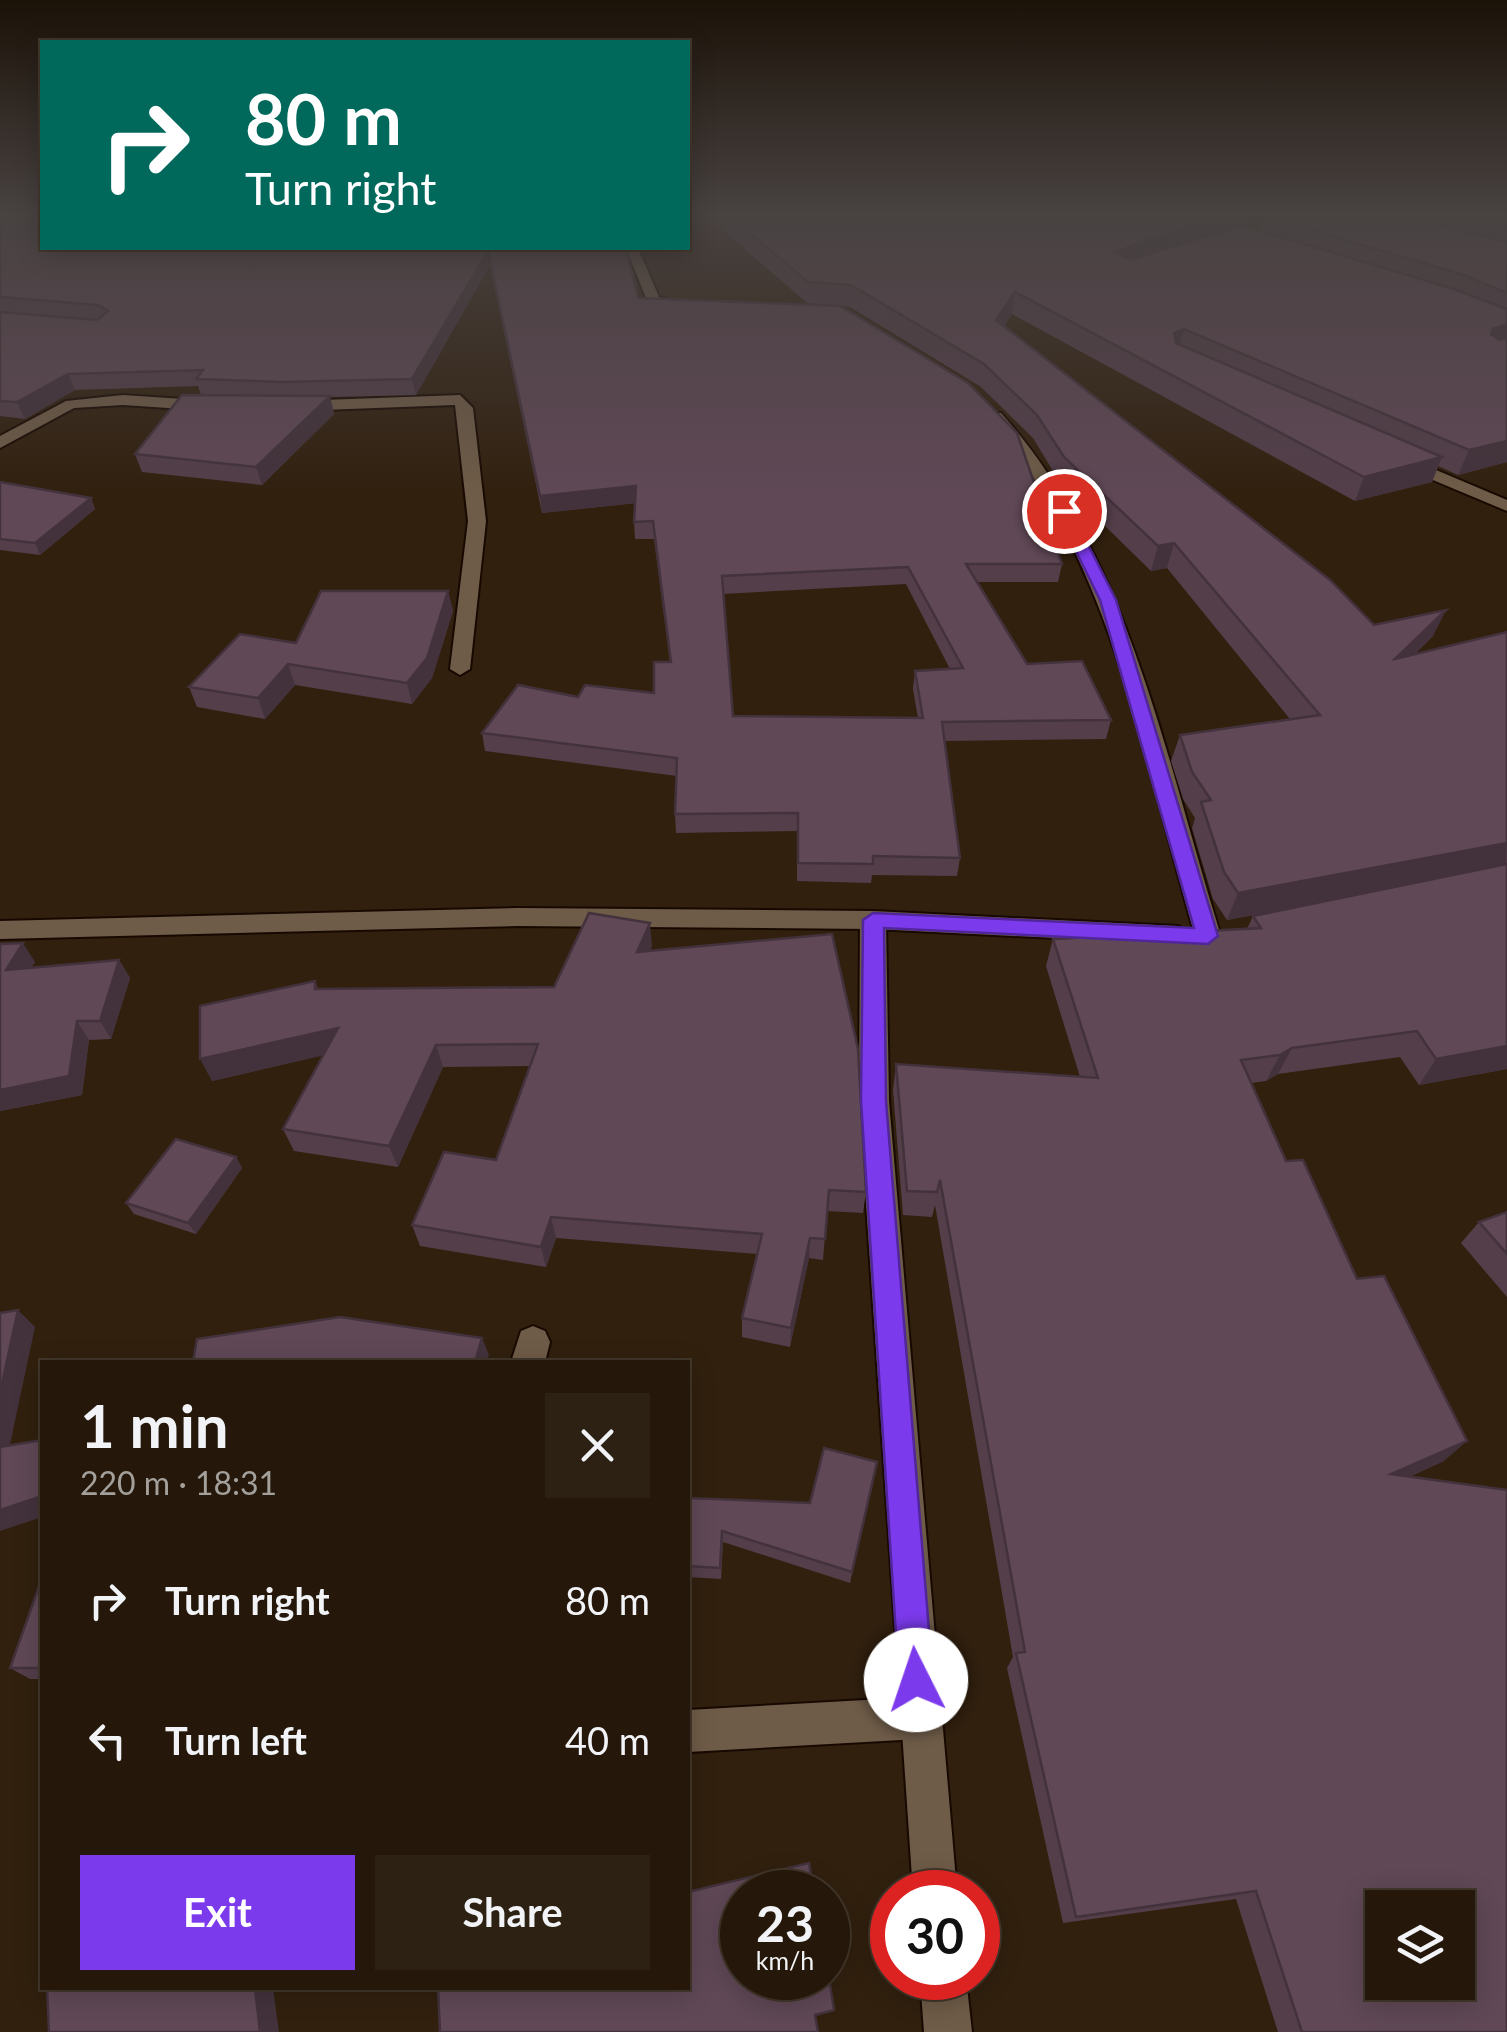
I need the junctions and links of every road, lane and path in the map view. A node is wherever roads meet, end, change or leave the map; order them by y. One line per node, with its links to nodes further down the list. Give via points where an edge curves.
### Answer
1 (669, 306): 2 (street)
2 (703, 308)
3 (985, 406): 10 (street, via 1024,444 1084,544 1217,934)
4 (234, 407): 6 (street, via 93,400 71,404)
5 (286, 407): 9 (street, via 460,400 477,521)
6 (0, 443)
7 (1382, 452): 8 (street)
8 (1507, 506)
9 (460, 669)
10 (873, 920): 11 (street, via 517,917); 12 (street, via 874,1101)
11 (0, 930)
12 (919, 1718): 13 (street); 14 (street)
13 (690, 1732)
14 (933, 1870)
15 (945, 2000): 16 (street)
16 (948, 2032)

